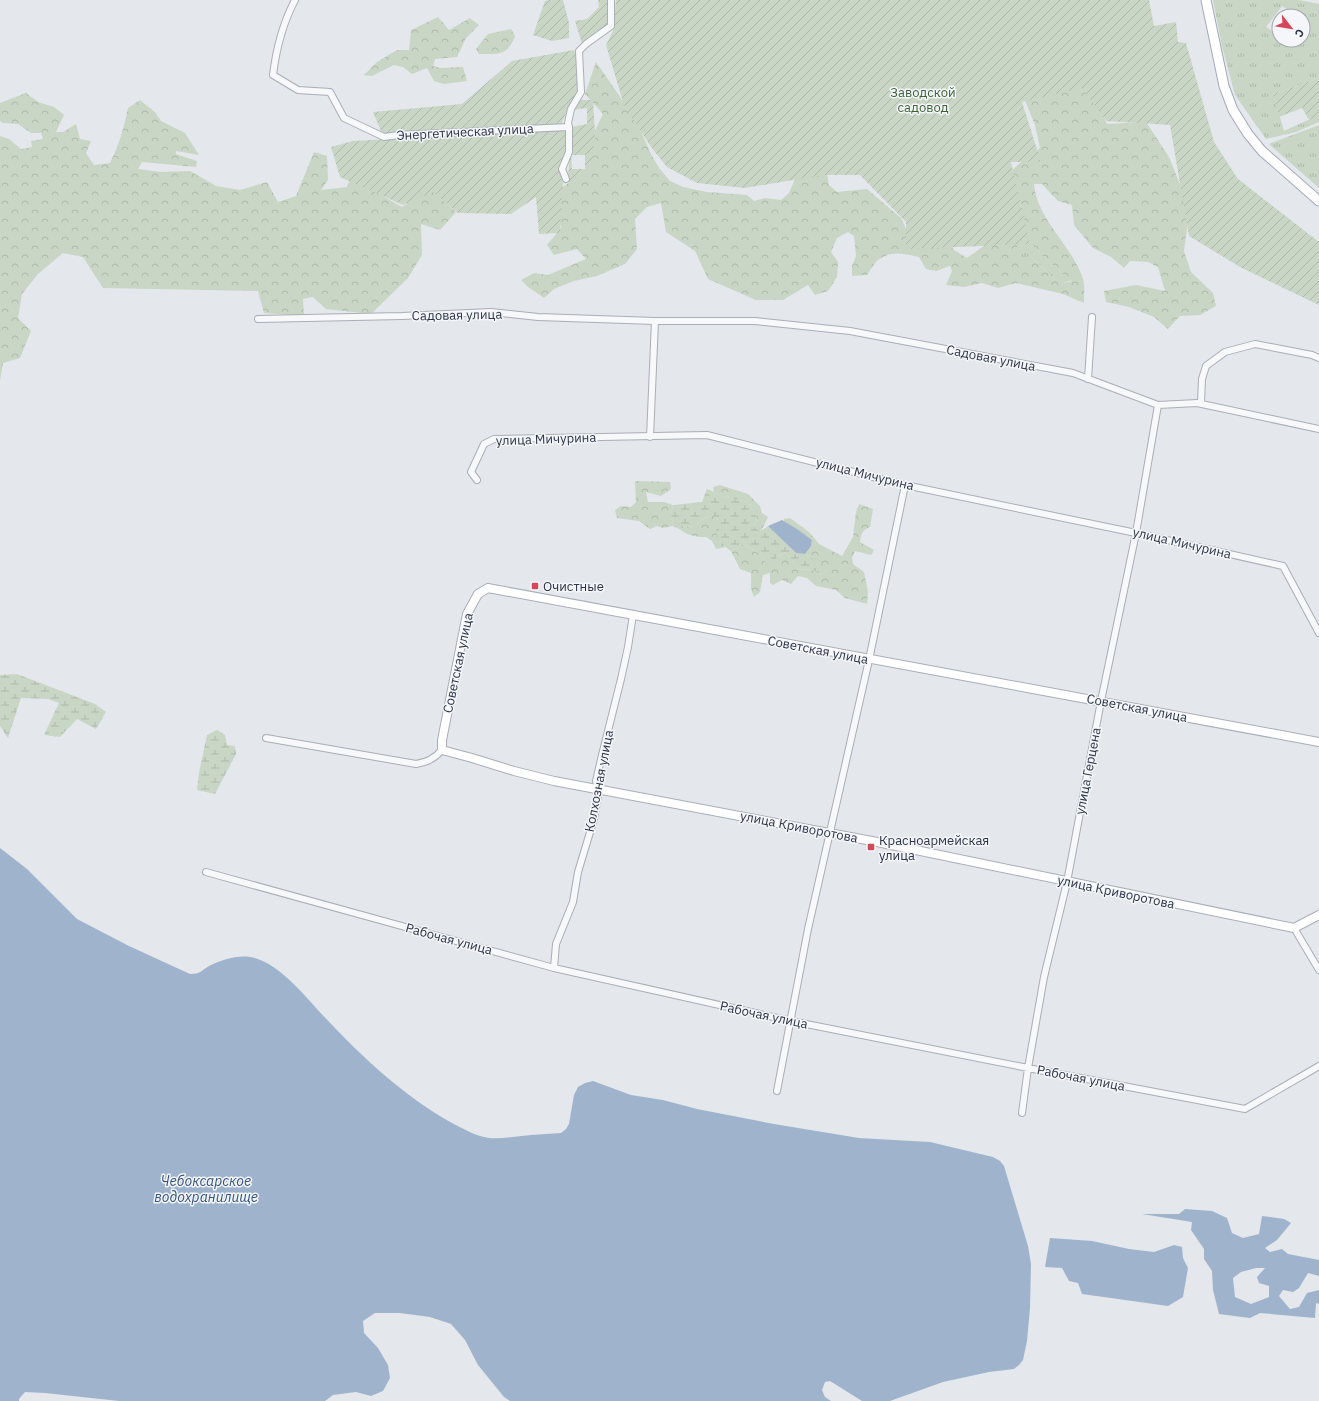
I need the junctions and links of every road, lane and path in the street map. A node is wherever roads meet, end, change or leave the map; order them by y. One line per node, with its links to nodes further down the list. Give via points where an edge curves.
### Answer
1 (295, 0): 4 (street, Энергетическая улица, via 274,59 273,76 298,90 330,92 344,118 384,138 399,135)
2 (611, 0): 4 (street, via 610,26 579,51 581,92 571,109)
3 (1206, 0): 6 (main road, via 1224,86 1233,110 1262,151)
4 (569, 126): 5 (street, via 569,152 562,169)
5 (566, 179)
6 (1319, 201)
7 (1092, 317): 11 (street)
8 (258, 319): 9 (street, Садовая улица, via 492,312 538,317)
9 (655, 321): 11 (street, Садовая улица, via 755,321 850,331); 15 (street)
10 (1319, 358): 12 (street, via 1255,344 1225,352 1206,366 1202,379)
11 (1088, 379): 13 (street, Садовая улица)
12 (1201, 403): 13 (street, Садовая улица); 14 (street, Садовая улица)
13 (1158, 405): 18 (street, улица Герцена)
14 (1319, 429)
15 (650, 437): 16 (street, улица Мичурина, via 494,439 484,444 471,472); 17 (street, улица Мичурина, via 708,435)
16 (476, 480)
17 (905, 485): 18 (street, улица Мичурина); 22 (street)
18 (1136, 533): 20 (street, улица Мичурина, via 1283,566); 23 (street, улица Герцена)
19 (633, 615): 22 (street, Советская улица); 26 (street, Советская улица, via 488,588 478,594 467,614); 27 (street, Колхозная улица, via 621,679 596,780)
20 (1316, 620): 21 (street)
21 (1319, 633)
22 (869, 660): 23 (street, Советская улица); 28 (street)
23 (1101, 701): 25 (street, Советская улица); 30 (street, улица Герцена)
24 (266, 738): 26 (street, via 416,764 429,761)
25 (1319, 742)
26 (442, 750): 27 (street, улица Криворотова, via 514,772)
27 (599, 790): 28 (street, улица Криворотова); 33 (street, Колхозная улица, via 573,902 556,944)
28 (829, 833): 30 (street, улица Криворотова); 35 (street)
29 (206, 872): 33 (street, Рабочая улица)
30 (1067, 882): 32 (street, улица Криворотова); 37 (street, улица Герцена, via 1044,977)
31 (1319, 915): 32 (street)
32 (1294, 928): 34 (street)
33 (554, 968): 35 (street, Рабочая улица)
34 (1319, 970)
35 (791, 1021): 37 (street, Рабочая улица); 38 (street)
36 (1319, 1066): 37 (street, Рабочая улица, via 1244,1109)
37 (1028, 1068): 39 (street, улица Герцена)
38 (777, 1092)
39 (1022, 1113)

